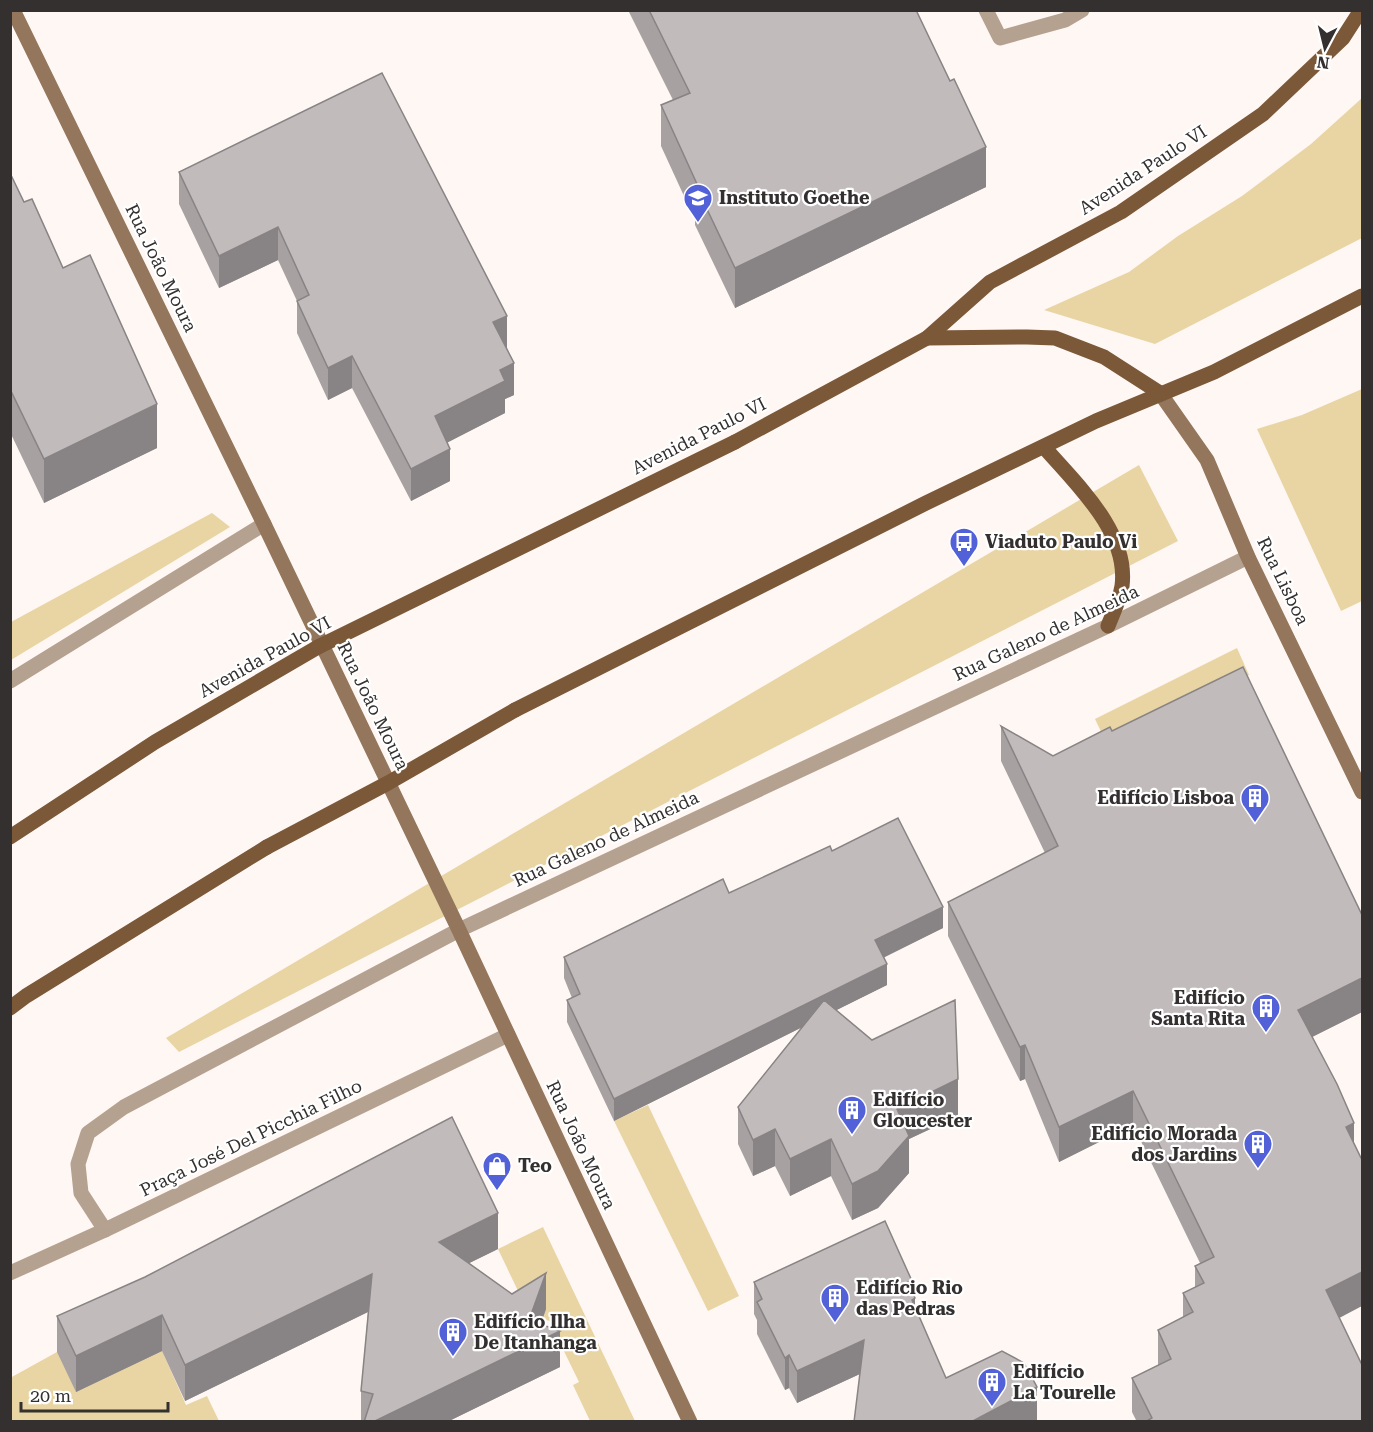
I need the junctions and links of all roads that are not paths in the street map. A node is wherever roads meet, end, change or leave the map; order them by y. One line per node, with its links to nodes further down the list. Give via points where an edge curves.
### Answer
1 (13, 10): 9 (street, Rua João Moura)
2 (986, 10): 3 (street, via 1000,38 1065,20)
3 (1082, 10)
4 (1361, 10): 6 (main road, Avenida Paulo VI, via 1343,38 1263,114 1121,212 990,282)
5 (1362, 296): 7 (main road, via 1214,372)
6 (927, 338): 7 (main road, via 1055,338 1104,357); 14 (main road, Avenida Paulo VI, bridge, via 735,442 318,647 155,742)
7 (1160, 393): 8 (main road); 10 (street, Rua Lisboa, via 1207,460)
8 (1044, 447): 11 (main road, via 1108,525 1121,560 1122,586); 16 (main road, bridge, via 515,710 267,847)
9 (264, 524): 12 (street); 15 (street, Rua João Moura)
10 (1248, 557): 11 (street, Rua Galeno de Almeida); 13 (street, Rua Lisboa)
11 (1108, 626): 15 (street, Rua Galeno de Almeida)
12 (10, 681)
13 (1362, 792)
14 (10, 837)
15 (459, 930): 17 (street, Rua João Moura); 18 (street, Rua Galeno de Almeida, via 124,1107 88,1132 78,1164 81,1193)
16 (10, 1008)
17 (508, 1035): 18 (street, Praça José Del Picchia Filho); 20 (street, Rua João Moura)
18 (105, 1230): 19 (street, Praça José Del Picchia Filho)
19 (10, 1273)
20 (690, 1422)

